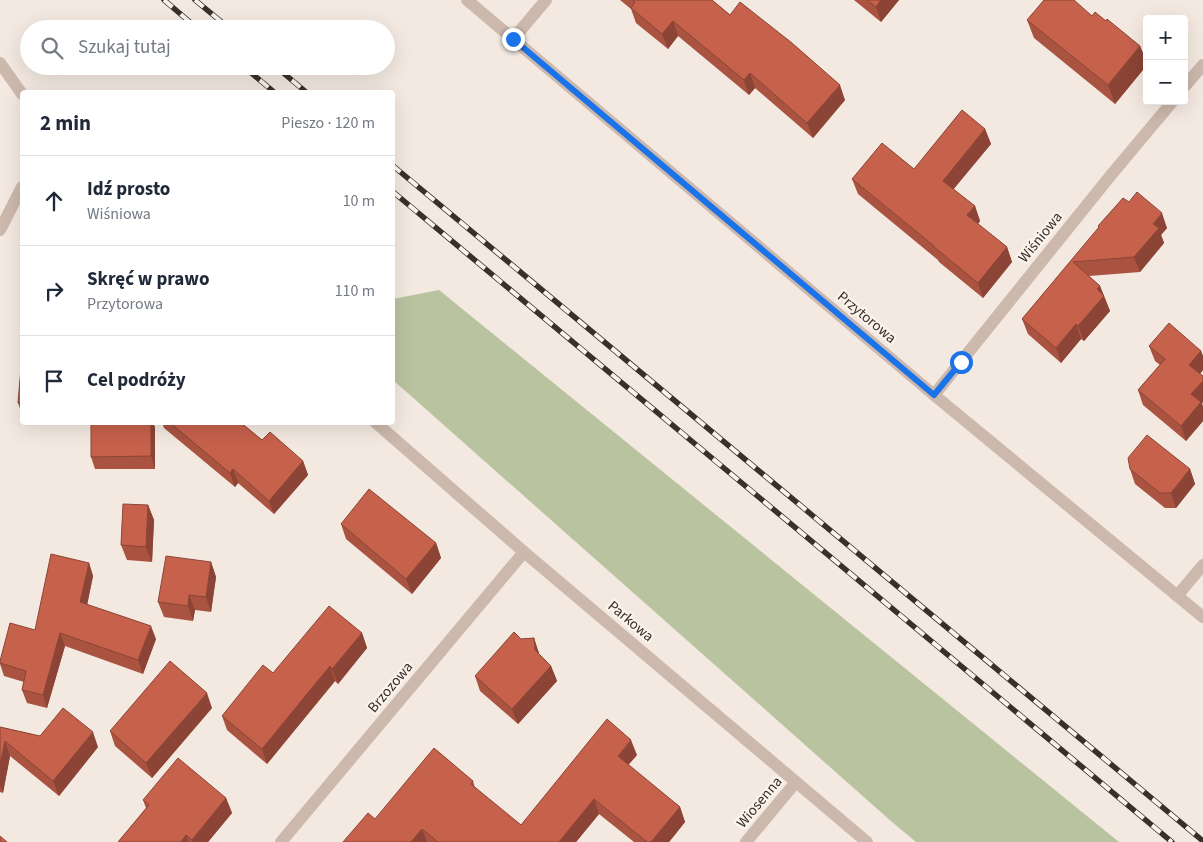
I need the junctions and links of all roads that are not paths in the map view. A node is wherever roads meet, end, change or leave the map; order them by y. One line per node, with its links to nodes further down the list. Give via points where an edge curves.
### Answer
1 (467, 0): 3 (street, Przytorowa)
2 (546, 0): 3 (street)
3 (513, 39): 11 (street, Przytorowa)
4 (0, 63): 7 (street)
5 (1203, 65): 6 (street)
6 (1188, 83)
7 (20, 91)
8 (1170, 105): 11 (street, Wiśniowa)
9 (20, 191): 10 (street)
10 (0, 230)
11 (934, 395): 15 (street, Przytorowa)
12 (378, 425): 13 (street, Parkowa)
13 (524, 552): 17 (street, Parkowa); 18 (street, Brzozowa)
14 (1203, 565): 15 (street)
15 (1177, 596): 16 (street, Przytorowa)
16 (1203, 617)
17 (796, 782): 19 (street, Wiosenna); 20 (street, Parkowa)
18 (281, 842)
19 (746, 842)
20 (867, 842)

